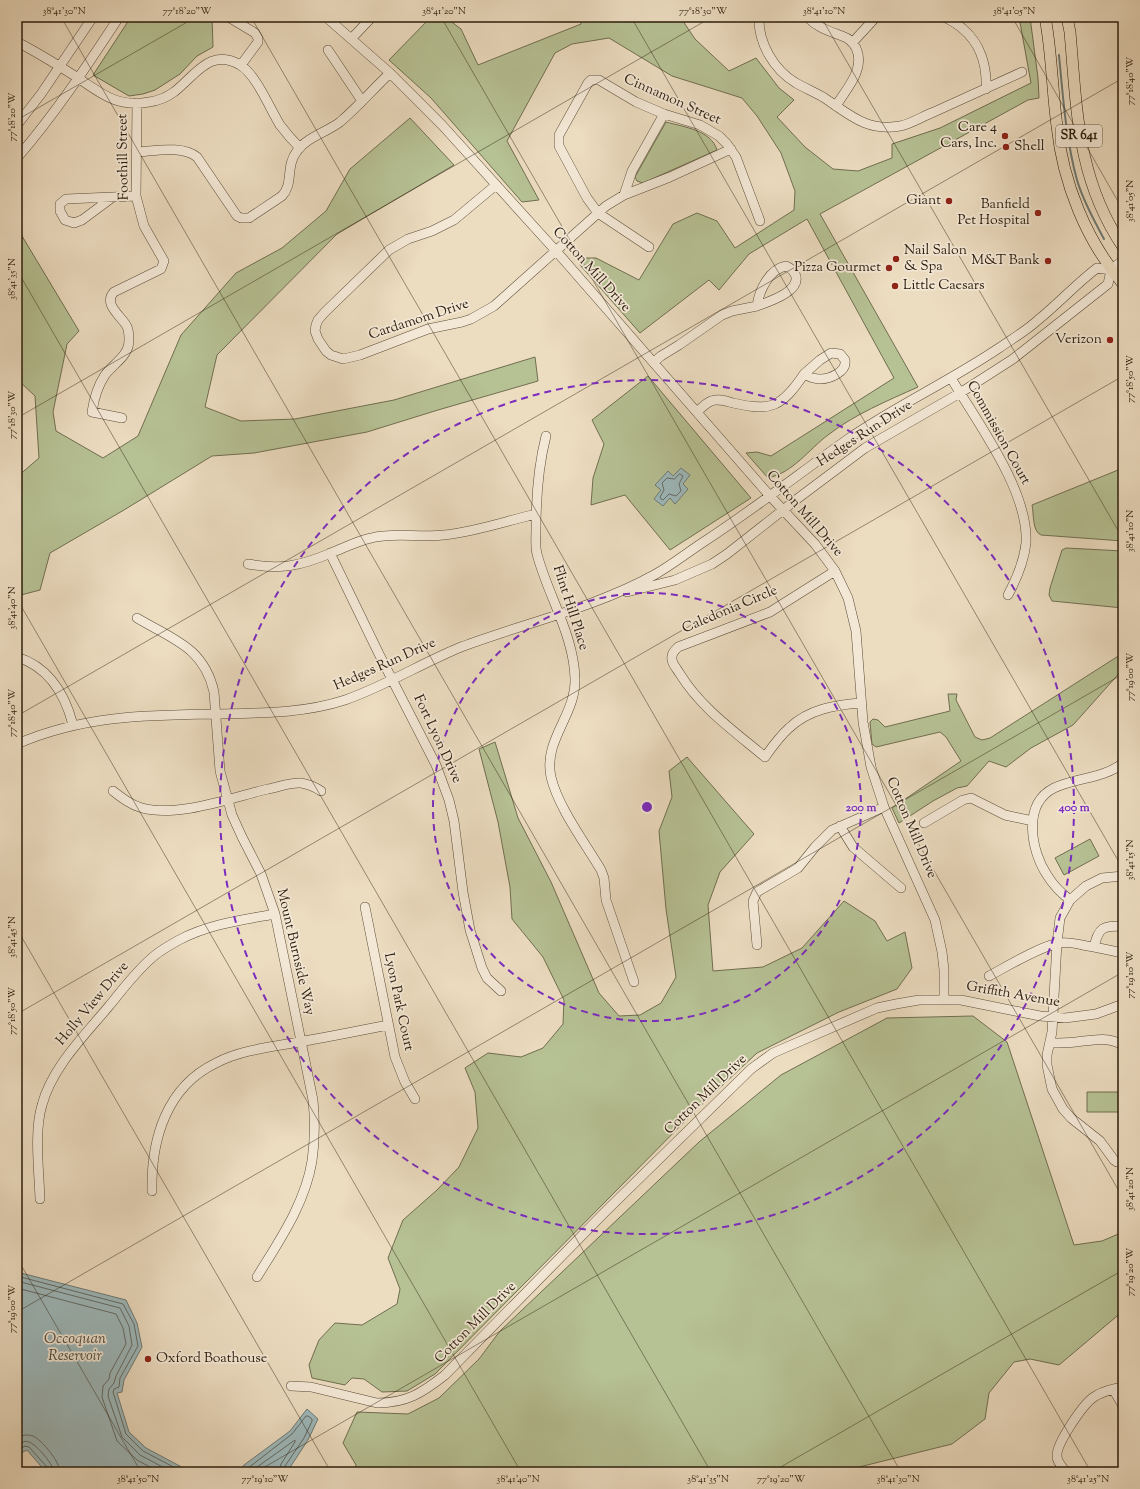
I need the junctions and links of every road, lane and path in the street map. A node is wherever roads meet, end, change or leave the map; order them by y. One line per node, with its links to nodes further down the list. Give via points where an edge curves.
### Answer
1 (93, 17): 17 (street)
2 (119, 17): 20 (street)
3 (326, 17): 12 (street, Cotton Mill Drive)
4 (372, 17): 12 (street)
5 (759, 17): 24 (street, via 765,47 776,65 796,83)
6 (807, 17): 14 (street, via 818,26)
7 (876, 17): 14 (street)
8 (945, 17): 21 (street, via 963,28 976,45 984,65)
9 (1046, 17): 41 (main road, SR 641, via 1056,125 1063,162 1080,214)
10 (1067, 17): 38 (main road, SR 641, via 1082,150 1093,190)
11 (230, 18): 16 (street, via 255,33 258,38 258,42)
12 (352, 38): 19 (street, Cotton Mill Drive)
13 (17, 42): 17 (street)
14 (852, 42): 24 (street, via 857,51 859,65)
15 (328, 50): 22 (street)
16 (241, 65): 23 (street, via 227,60 211,60 172,93 155,101); 27 (street, via 250,74 281,126)
17 (60, 67): 20 (street); 26 (street)
18 (1022, 72): 21 (street)
19 (390, 73): 22 (street); 31 (street, Cotton Mill Drive, via 442,125)
20 (78, 78): 23 (street, via 102,95 114,100); 30 (street, via 39,133)
21 (986, 89): 24 (street, via 902,126 866,124)
22 (362, 101): 27 (street, via 339,123)
23 (137, 103): 29 (street, Foothill Street)
24 (836, 106)
25 (664, 114): 28 (street, Cinnamon Street, via 710,130); 32 (street, via 632,171); 35 (street, Cinnamon Street, via 636,102 599,80 591,80 588,83 558,140 587,198)
26 (17, 125)
27 (300, 148): 29 (street, via 291,163 286,192 245,219 237,216 194,154 180,150)
28 (731, 149): 32 (street, Cardamom Drive); 36 (street, Cinnamon Street)
29 (136, 152): 33 (street, Foothill Street)
30 (17, 158)
31 (496, 185): 39 (street, Cotton Mill Drive); 39 (street, Cardamom Drive, via 454,220 432,231 408,238 389,250 330,306 316,325 318,339 326,351 343,359 428,329 471,319 494,306)
32 (624, 195): 35 (street, Cardamom Drive)
33 (136, 196): 34 (street); 49 (street, Foothill Street, via 144,226 164,261 161,269 114,292 110,299 127,326 129,340 127,350 100,384 92,412)
34 (113, 197): 34 (street, via 66,199 60,204 60,211 65,220 78,223)
35 (598, 213): 37 (street, Cinnamon Street); 39 (street, Cardamom Drive)
36 (760, 221)
37 (649, 247)
38 (1123, 247)
39 (556, 251): 44 (street, Cotton Mill Drive)
40 (1123, 260): 41 (street, Hedges Run Drive)
41 (1111, 270): 42 (main road, SR 641); 46 (street, Hedges Run Drive, via 1097,268 1030,327); 47 (street, Hedges Run Drive, via 1108,284 1013,359)
42 (1123, 284)
43 (756, 306): 43 (street, via 794,287 797,280 790,267 782,267 770,276 760,292); 44 (street, via 722,315)
44 (654, 362): 48 (street, Cotton Mill Drive)
45 (804, 374): 48 (street, via 789,395 774,404 756,408 718,400 707,403)
46 (951, 378): 47 (street, Commission Court); 51 (street, Hedges Run Drive, via 872,424)
47 (960, 392): 52 (street, Hedges Run Drive, via 881,437); 60 (street, Commission Court, via 1007,474 1023,514 1026,538 1024,558)
48 (697, 412): 53 (street, Cotton Mill Drive)
49 (122, 418)
50 (546, 436): 55 (street, Flint Hill Place, via 540,458)
51 (829, 454): 52 (street); 53 (street, Hedges Run Drive)
52 (839, 467): 54 (street, Hedges Run Drive)
53 (770, 496): 54 (street, Cotton Mill Drive); 59 (street, Hedges Run Drive, via 664,569)
54 (783, 510): 58 (street, Cotton Mill Drive, via 824,555); 59 (street, Hedges Run Drive, via 727,554 695,572 675,580)
55 (536, 514): 56 (street, via 444,535 369,538); 61 (street, Flint Hill Place, via 537,552)
56 (330, 553): 57 (street, via 304,564 288,567 274,568); 64 (street, Fort Lyon Drive)
57 (248, 564)
58 (835, 571): 65 (street, Cotton Mill Drive, via 848,598 856,630); 65 (street, Caledonia Circle, via 770,612 678,647 672,654 672,659 683,679 706,707 765,757 787,729 803,717 824,708)
59 (616, 594): 61 (street, Hedges Run Drive)
60 (1008, 595)
61 (559, 614): 64 (street, Hedges Run Drive, via 462,647); 88 (street, Flint Hill Place, via 574,667 575,688 570,709 553,742 550,775 564,808 601,870 606,900)
62 (137, 618): 66 (street, Mount Burnside Way, via 188,647 197,656 212,681)
63 (17, 657): 67 (street, via 33,664 52,679 66,702)
64 (392, 679): 66 (street, Hedges Run Drive, via 352,697 322,706 278,713); 89 (street, Fort Lyon Drive, via 443,780 454,821 470,930 487,978)
65 (861, 703): 73 (street, Cotton Mill Drive, via 866,745)
66 (216, 714): 67 (street, Hedges Run Drive, via 120,717); 72 (street, Mount Burnside Way, via 220,771)
67 (73, 725): 68 (street, Hedges Run Drive)
68 (17, 744)
69 (1123, 763): 74 (street, via 1108,773 1054,788 1041,800)
70 (113, 791): 72 (street, via 134,805 152,810 187,809)
71 (321, 791): 72 (street, via 310,785 294,783)
72 (227, 800): 81 (street, Mount Burnside Way, via 242,838 261,874)
73 (884, 807): 76 (street); 90 (street, Cotton Mill Drive, via 935,920 942,952)
74 (1033, 821): 75 (street, via 1005,815 971,798); 79 (street, via 1033,841 1041,864 1055,886)
75 (924, 822)
76 (840, 826): 78 (street, via 853,847); 84 (street, via 825,836 798,868 757,892 753,902)
77 (1123, 876): 79 (street, via 1096,880)
78 (901, 888)
79 (1070, 900): 83 (street, via 1060,918)
80 (365, 907): 93 (street, Lyon Park Court)
81 (275, 914): 94 (street, Mount Burnside Way); 100 (street, Holly View Drive, via 210,927 165,948 132,979 69,1055 54,1077 42,1105 38,1128)
82 (1123, 926): 85 (street, via 1104,927 1097,936)
83 (1057, 943): 85 (street, via 1066,942); 87 (street); 92 (street)
84 (757, 945)
85 (1094, 948): 86 (street)
86 (1123, 953)
87 (989, 976)
88 (634, 982)
89 (501, 991)
90 (944, 999): 92 (street, Griffith Avenue); 102 (street, Cotton Mill Drive, via 919,1000 877,1008 773,1053 751,1069 606,1211 445,1375 418,1394 397,1402 377,1403 311,1387)
91 (1123, 1004): 92 (street, Griffith Avenue, via 1096,1014)
92 (1053, 1018): 95 (street)
93 (388, 1025): 94 (street); 97 (street, Lyon Park Court, via 397,1063)
94 (301, 1042): 99 (street, via 229,1057 206,1068 188,1083 170,1106 159,1129 153,1160); 101 (street, Mount Burnside Way, via 314,1118 312,1163 296,1210)
95 (1050, 1043): 96 (street, via 1098,1038); 98 (street, via 1047,1055 1048,1074 1057,1100 1071,1118 1100,1141 1114,1160)
96 (1123, 1045)
97 (415, 1099)
98 (1123, 1161)
99 (152, 1191)
100 (40, 1199)
101 (257, 1277)
102 (291, 1386)
103 (1123, 1387): 104 (street)
104 (1113, 1390): 105 (street); 106 (street, via 1101,1393 1087,1402 1067,1431 1057,1454 1059,1463)
105 (1123, 1406)
106 (1066, 1472)

